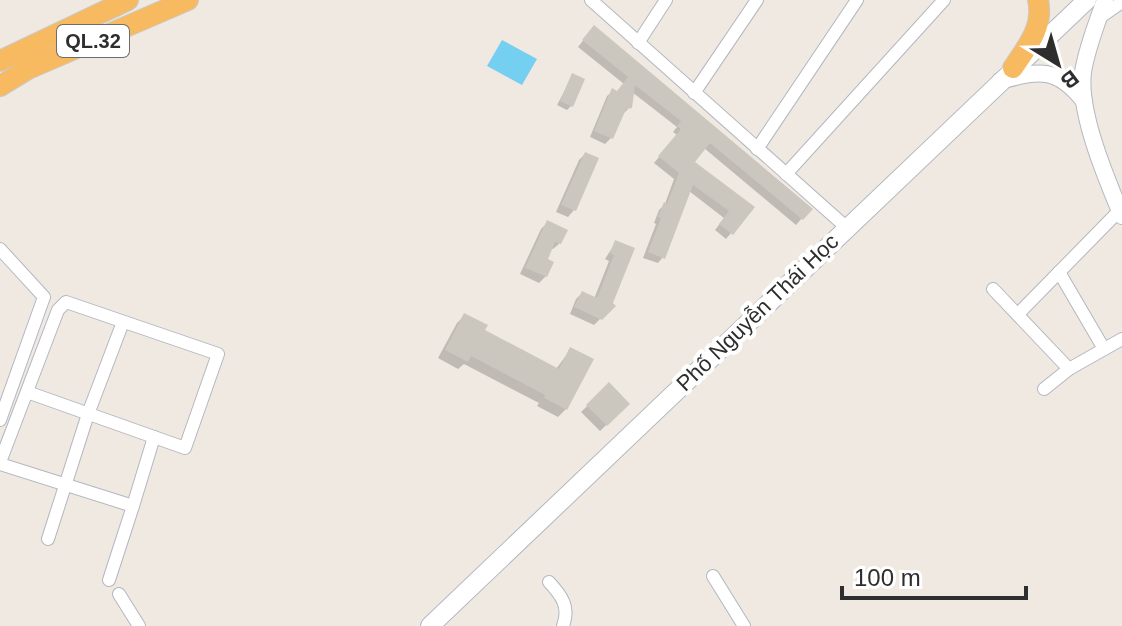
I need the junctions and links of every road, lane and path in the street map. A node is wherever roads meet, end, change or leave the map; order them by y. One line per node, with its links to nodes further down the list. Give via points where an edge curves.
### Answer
1 (128, 0): 13 (highway, QL.32)
2 (188, 0): 15 (highway, QL.32)
3 (591, 0): 14 (street)
4 (666, 0): 14 (street)
5 (757, 0): 19 (street)
6 (944, 0): 22 (street)
7 (1038, 0): 17 (highway, via 1036,33)
8 (1087, 0): 17 (main road, Phố Nguyễn Thái Học)
9 (1105, 0): 12 (street)
10 (855, 1): 21 (street)
11 (1122, 2): 12 (street)
12 (1099, 18): 20 (street, via 1083,74)
13 (69, 28): 15 (highway); 16 (highway, QL.32)
14 (638, 43): 19 (street)
15 (79, 47): 18 (highway, QL.32)
16 (0, 61)
17 (1006, 75): 20 (street, via 1047,73 1070,83); 24 (main road, Phố Nguyễn Thái Học)
18 (0, 86)
19 (694, 93): 21 (street)
20 (1084, 101): 23 (street)
21 (757, 149): 22 (street)
22 (786, 174): 24 (street)
23 (1121, 213): 26 (street)
24 (846, 227): 47 (main road, Phố Nguyễn Thái Học)
25 (0, 249): 36 (street, via 44,297)
26 (1059, 272): 28 (street); 31 (street)
27 (993, 289): 28 (street)
28 (1018, 314): 32 (street)
29 (123, 322): 34 (street, via 66,302 58,310); 35 (street); 37 (street, via 218,354 185,448)
30 (1122, 339): 31 (street)
31 (1104, 349): 32 (street)
32 (1069, 369): 33 (street)
33 (1044, 389)
34 (27, 392): 35 (street); 38 (street)
35 (88, 414): 37 (street); 39 (street)
36 (0, 420)
37 (154, 437): 40 (street)
38 (0, 463): 39 (street)
39 (66, 483): 40 (street); 41 (street)
40 (133, 506): 43 (street)
41 (48, 539)
42 (713, 576): 49 (street)
43 (109, 580)
44 (549, 582): 48 (street, via 566,607)
45 (119, 594): 46 (street)
46 (139, 626)
47 (430, 626)
48 (563, 626)
49 (744, 626)

